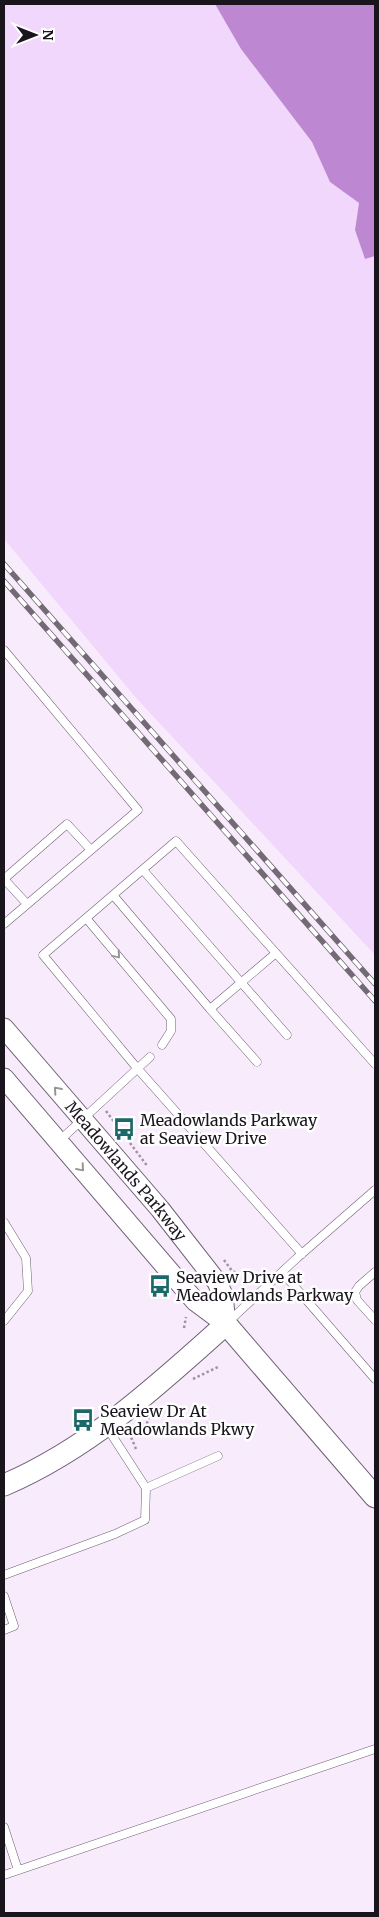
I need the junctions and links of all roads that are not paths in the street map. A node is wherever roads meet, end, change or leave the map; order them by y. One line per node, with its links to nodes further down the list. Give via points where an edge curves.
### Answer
1 (4, 650): 2 (lane, via 138,810)
2 (91, 850): 5 (lane); 5 (lane, via 67,824 4,879)
3 (143, 870): 4 (lane); 8 (lane, via 176,841); 9 (lane)
4 (113, 895): 6 (lane); 10 (lane)
5 (27, 904): 7 (lane)
6 (86, 918): 13 (lane, one-way to 13, via 171,1019 171,1031); 17 (lane, via 43,955)
7 (4, 924)
8 (276, 953): 9 (lane); 16 (lane)
9 (241, 982): 10 (lane); 12 (lane)
10 (210, 1009): 15 (lane)
11 (4, 1028): 19 (street, Meadowlands Parkway, one-way to 11)
12 (287, 1035)
13 (162, 1045)
14 (150, 1057): 17 (lane)
15 (257, 1062)
16 (375, 1064)
17 (137, 1068): 19 (lane); 23 (lane)
18 (4, 1078): 20 (street, Meadowlands Parkway)
19 (84, 1120): 20 (lane); 28 (street, Meadowlands Parkway, via 217,1282 223,1295)
20 (58, 1142): 28 (street, Meadowlands Parkway, one-way to 28, via 195,1301)
21 (375, 1190): 23 (lane)
22 (4, 1222): 27 (lane, via 26,1258 28,1291)
23 (302, 1254): 24 (lane)
24 (282, 1272): 28 (lane); 29 (lane)
25 (375, 1272): 26 (lane, via 355,1292 357,1300)
26 (375, 1320)
27 (4, 1321)
28 (226, 1324): 30 (main road); 34 (main road, Meadowlands Parkway)
29 (375, 1379)
30 (106, 1426): 32 (main road, via 64,1454); 33 (lane)
31 (218, 1456): 33 (lane)
32 (4, 1484)
33 (146, 1488): 35 (lane, via 145,1520)
34 (375, 1497)
35 (4, 1575)
36 (4, 1596): 37 (lane, via 14,1626)
37 (4, 1630)
38 (375, 1749): 40 (lane)
39 (4, 1827): 40 (lane)
40 (18, 1870): 41 (lane)
41 (4, 1875)

